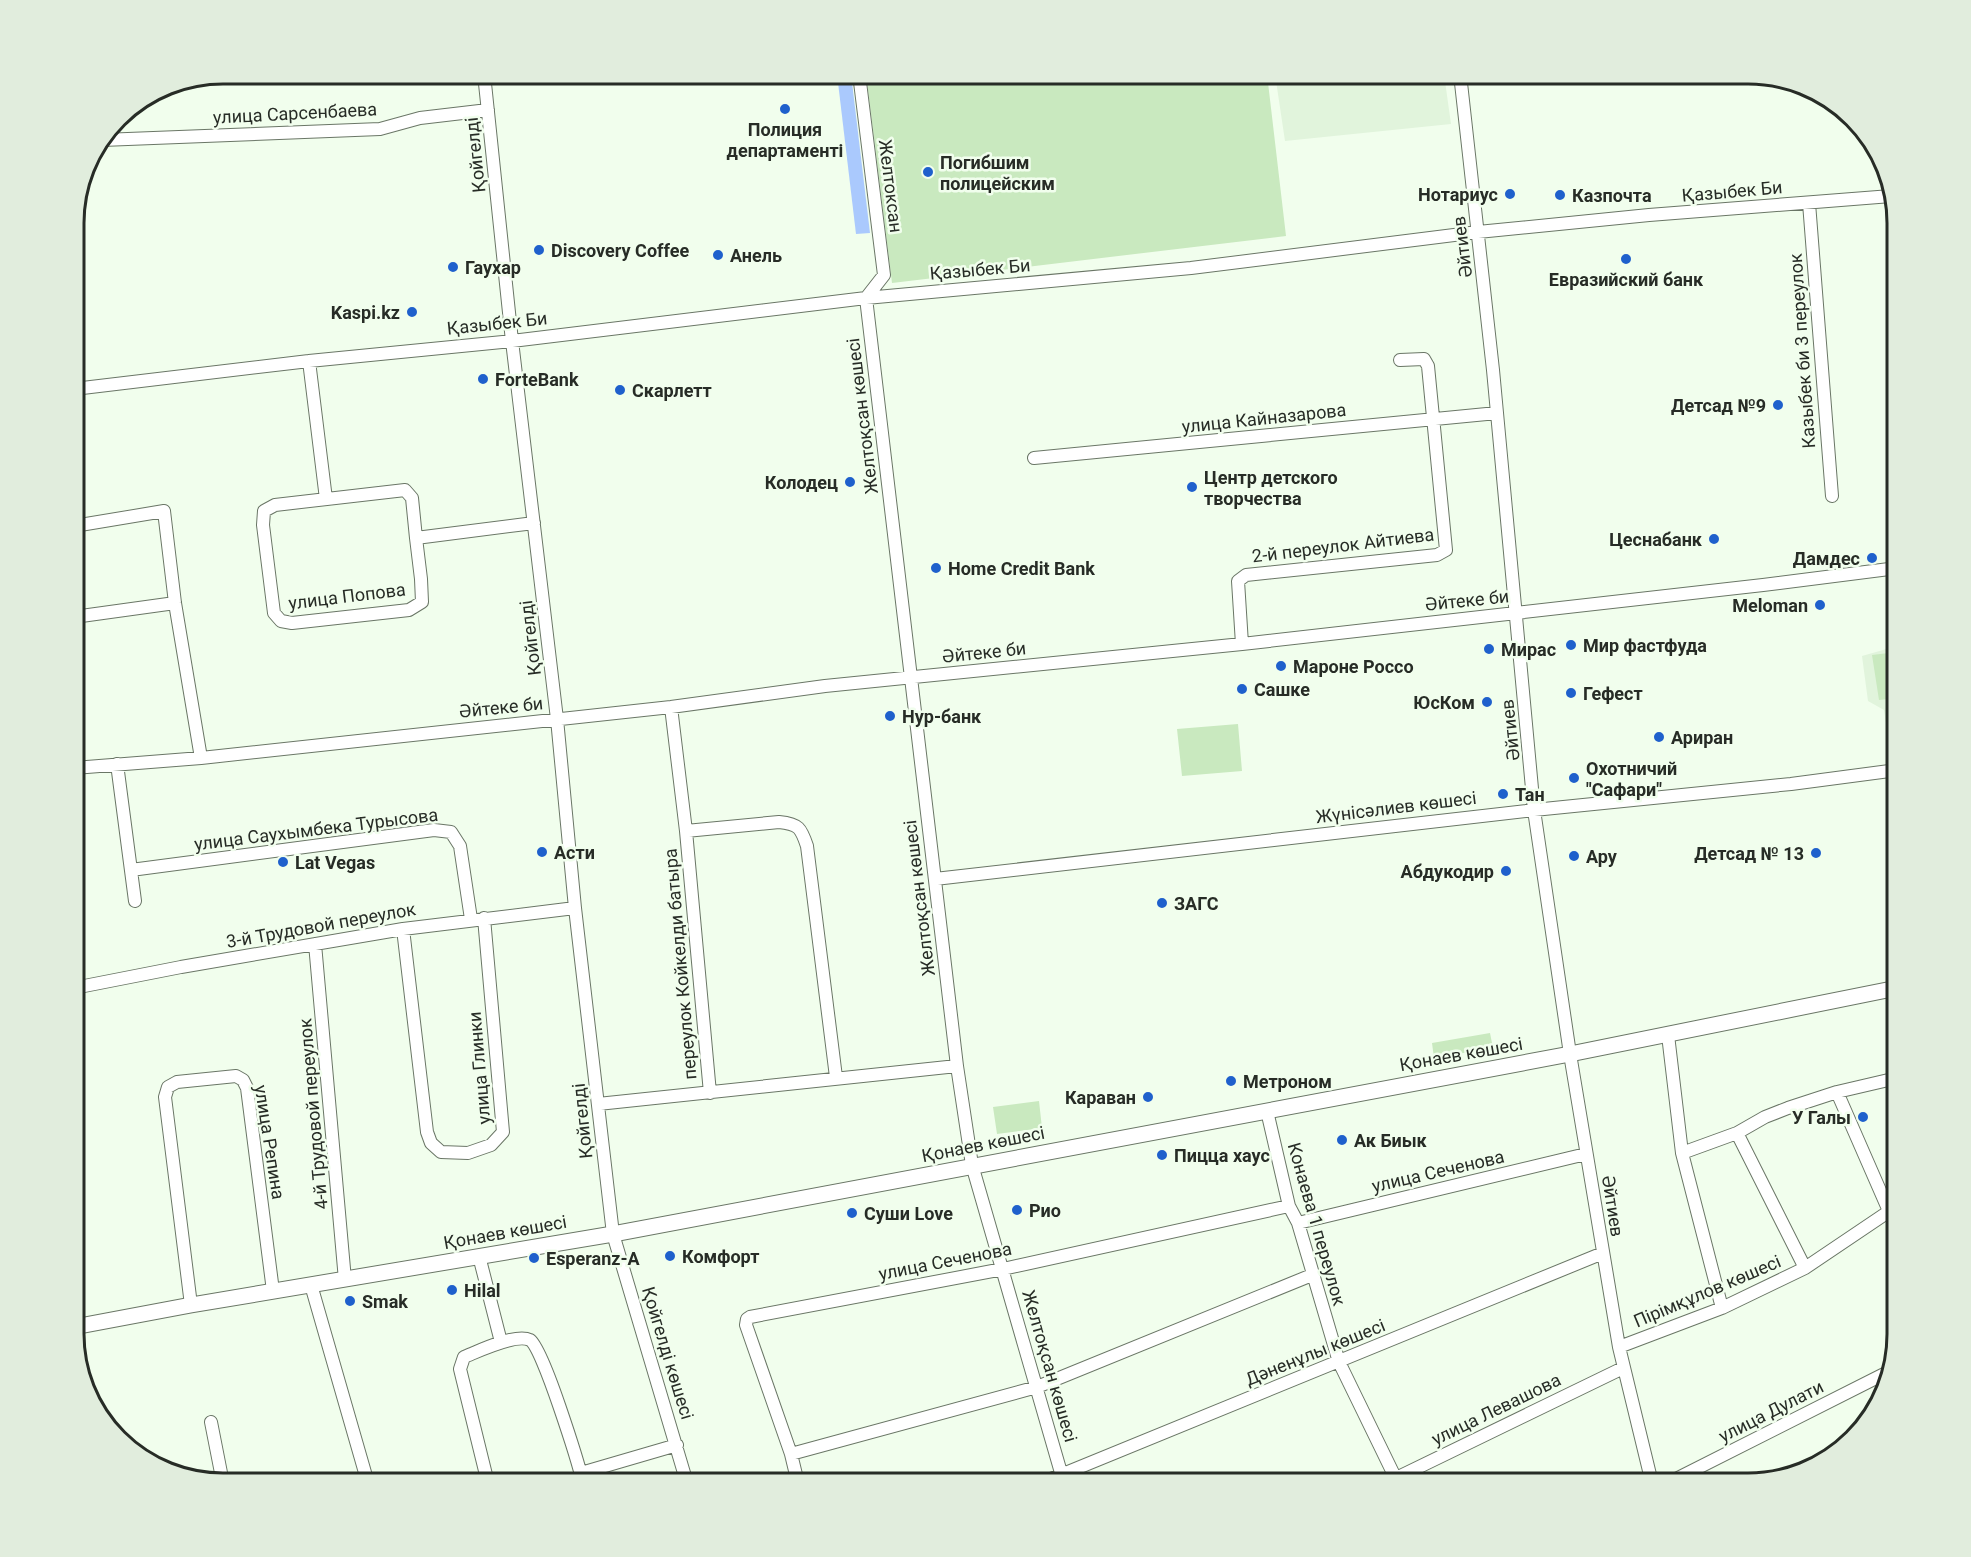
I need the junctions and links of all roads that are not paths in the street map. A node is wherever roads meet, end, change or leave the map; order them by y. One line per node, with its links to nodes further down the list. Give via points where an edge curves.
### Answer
1 (485, 84): 4 (street, Қойгелді)
2 (860, 84): 9 (street, Желтоксан, via 884,274)
3 (1461, 84): 8 (street, Әйтиев)
4 (488, 110): 5 (street, улица Сарсенбаева, via 420,118 380,129); 10 (street, Қойгелді)
5 (112, 140)
6 (1884, 197): 7 (street, Қазыбек Би)
7 (1809, 203): 8 (street, Қазыбек Би); 17 (street, Казыбек би 3 переулок)
8 (1478, 232): 9 (street, Қазыбек Би, via 1191,267); 14 (street, Әйтиев)
9 (866, 298): 10 (street, Қазыбек Би); 27 (street, Желтоқсан көшесі)
10 (512, 341): 12 (street, Қазыбек Би); 19 (street, Қойгелді)
11 (1400, 360): 15 (street, 2-й переулок Айтиева, via 1425,360)
12 (309, 361): 13 (street, Қазыбек Би); 18 (street)
13 (84, 388)
14 (1497, 413): 15 (street, улица Кайназарова); 24 (street, Әйтиев)
15 (1432, 419): 16 (street, улица Кайназарова); 26 (street, 2-й переулок Айтиева, via 1446,550 1437,555 1246,574 1238,581)
16 (1034, 458)
17 (1832, 496)
18 (326, 499): 21 (street, улица Попова, via 405,490 412,498); 21 (street, улица Попова, via 275,505 264,511 274,613 281,621 410,610 422,602)
19 (534, 523): 21 (street); 29 (street, Қойгелді)
20 (84, 524): 23 (street, via 164,511)
21 (416, 538)
22 (1887, 569): 24 (street, Әйтеке би)
23 (175, 603): 25 (street); 30 (street)
24 (1517, 613): 26 (street, Әйтеке би); 34 (street, Әйтиев)
25 (84, 616)
26 (1242, 644): 27 (street, Әйтеке би)
27 (910, 677): 28 (street, Әйтеке би); 37 (street, Желтоқсан көшесі)
28 (671, 707): 29 (street, Әйтеке би); 35 (street, переулок Койкелди батыра)
29 (557, 719): 30 (street, Әйтеке би); 39 (street, Қойгелді)
30 (201, 758): 31 (street, Әйтеке би)
31 (117, 764): 32 (street, Әйтеке би); 36 (street)
32 (84, 767)
33 (1887, 771): 34 (street, Жүнісәлиев көшесі)
34 (1534, 810): 37 (street, Жүнісәлиев көшесі); 47 (street, Әйтиев)
35 (686, 831): 49 (street, переулок Койкелди батыра, via 779,822 802,830); 52 (street, переулок Койкелди батыра)
36 (130, 870): 38 (street); 41 (street, улица Саухымбека Турысова, via 434,830 451,832 460,846)
37 (935, 879): 48 (street, Желтоқсан көшесі)
38 (135, 902)
39 (575, 908): 40 (street, 3-й Трудовой переулок); 53 (street, Қойгелді)
40 (484, 918): 41 (street, 3-й Трудовой переулок); 42 (street, улица Глинки, via 503,1132 491,1145 468,1153 441,1152 429,1138)
41 (471, 920): 42 (street, 3-й Трудовой переулок)
42 (403, 929): 43 (street, 3-й Трудовой переулок)
43 (315, 944): 44 (street, 3-й Трудовой переулок); 69 (street, 4-й Трудовой переулок)
44 (84, 986)
45 (1887, 990): 46 (main road, Қонаев көшесі)
46 (1668, 1035): 47 (main road, Қонаев көшесі); 56 (street)
47 (1570, 1054): 54 (main road, Қонаев көшесі); 57 (street, Әйтиев)
48 (957, 1066): 49 (street, переулок Койкелди батыра); 58 (street, Желтоқсан көшесі)
49 (836, 1077): 52 (street, переулок Койкелди батыра)
50 (1887, 1081): 51 (street)
51 (1837, 1092): 55 (street, via 1765,1117); 59 (street)
52 (710, 1093): 53 (street, переулок Койкелди батыра)
53 (598, 1104): 63 (street, Қойгелді)
54 (1267, 1111): 58 (main road, Қонаев көшесі); 60 (street, Конаева 1 переулок)
55 (1737, 1133): 56 (street); 66 (street)
56 (1682, 1153): 73 (street)
57 (1586, 1154): 62 (street, улица Сеченова); 64 (street, Әйтиев)
58 (972, 1165): 63 (main road, Қонаев көшесі); 67 (street, Желтоқсан көшесі)
59 (1887, 1196)
60 (1289, 1206): 62 (street, Конаева 1 переулок); 67 (street, улица Сеченова)
61 (1887, 1212): 66 (street, Пірімқұлов көшесі)
62 (1298, 1223): 68 (street, Конаева 1 переулок)
63 (613, 1234): 65 (main road, Қонаев көшесі); 82 (street, Қойгелді көшесі)
64 (1603, 1253): 76 (street, Әйтиев); 77 (street, Дәненұлы көшесі)
65 (479, 1256): 69 (main road, Қонаев көшесі); 75 (street)
66 (1805, 1268): 73 (street, Пірімқұлов көшесі)
67 (1003, 1269): 80 (street, Желтоқсан көшесі); 83 (street, улица Сеченова, via 747,1319)
68 (1312, 1275): 77 (street, Конаева 1 переулок); 80 (street)
69 (345, 1280): 70 (main road, Қонаев көшесі)
70 (311, 1285): 71 (main road, Қонаев көшесі); 85 (street)
71 (273, 1291): 72 (main road, Қонаев көшесі); 72 (street, улица Репина, via 247,1088 236,1076 177,1082 168,1087 165,1097)
72 (191, 1305): 74 (main road, Қонаев көшесі)
73 (1722, 1308): 76 (street, Пірімқұлов көшесі)
74 (84, 1325)
75 (501, 1341): 86 (street, via 464,1357 460,1369); 87 (street, via 528,1338 534,1342)
76 (1619, 1347): 78 (street, Әйтиев)
77 (1339, 1362): 92 (street, Дәненұлы көшесі); 93 (street, Конаева 1 переулок)
78 (1623, 1368): 94 (street, улица Левашова); 95 (street, Әйтиев)
79 (1881, 1376): 96 (street, улица Дулати)
80 (1037, 1387): 83 (street); 91 (street, Желтоқсан көшесі)
81 (211, 1422): 84 (street)
82 (677, 1445): 88 (street); 89 (street, Қойгелді көшесі)
83 (791, 1454): 90 (street, улица Сеченова)
84 (222, 1473)
85 (365, 1473)
86 (485, 1473)
87 (580, 1473)
88 (596, 1473)
89 (684, 1473)
90 (795, 1473)
91 (1061, 1473)
92 (1077, 1473)
93 (1387, 1473)
94 (1405, 1473)
95 (1649, 1473)
96 (1690, 1473)

